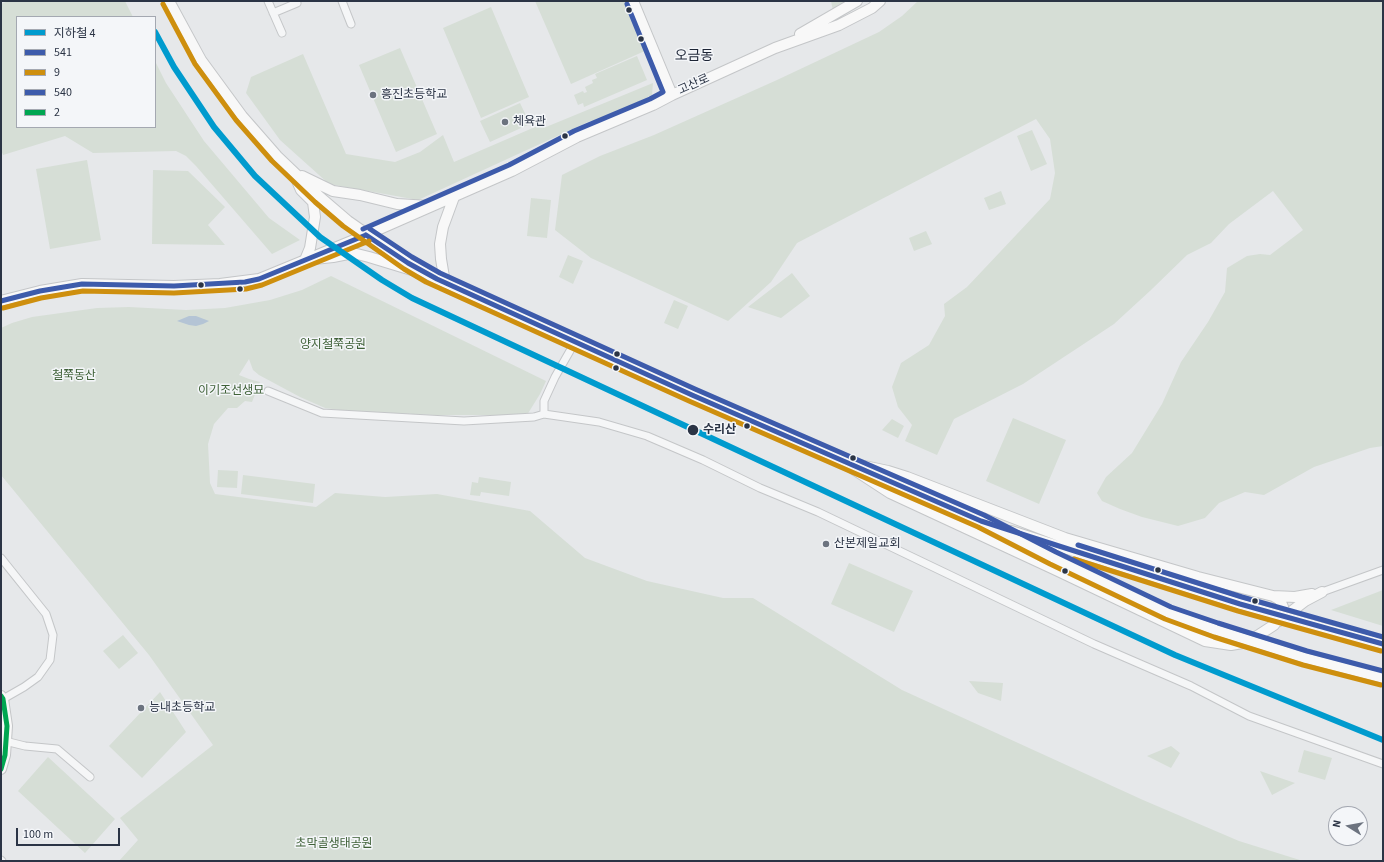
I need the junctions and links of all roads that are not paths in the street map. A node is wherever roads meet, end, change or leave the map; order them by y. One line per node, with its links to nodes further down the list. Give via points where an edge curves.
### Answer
1 (169, 1): 13 (street, via 201,60 230,100 277,156)
2 (268, 1): 8 (street)
3 (342, 1): 9 (street)
4 (633, 1): 12 (street)
5 (857, 1): 11 (street, 고산로)
6 (880, 1): 11 (street, 고산로, via 839,25)
7 (298, 4): 8 (street)
8 (273, 13): 10 (street)
9 (351, 24)
10 (282, 33)
11 (775, 48): 12 (street, 고산로)
12 (672, 95): 14 (street, 고산로)
13 (293, 171): 15 (street, via 333,192 360,195 397,204); 16 (street); 17 (street, via 301,190 313,202 315,217)
14 (454, 196): 15 (street, 고산로); 19 (street, via 440,244)
15 (431, 206): 16 (street, 고산로)
16 (366, 235): 17 (street, 고산로); 18 (street)
17 (306, 260): 18 (street, via 353,253); 20 (street, 고산로, via 260,279 245,282 174,286 82,284)
18 (430, 276): 19 (street)
19 (445, 283): 21 (street)
20 (1, 301)
21 (575, 342): 23 (street, via 544,400); 24 (street)
22 (268, 391): 23 (street, via 322,413 464,421 534,417)
23 (544, 414): 35 (street, via 598,422 647,436 818,512 1094,644 1191,686 1249,716)
24 (841, 461): 25 (street); 29 (street, via 907,477 1065,538); 30 (street, via 890,493 1205,641 1231,645 1248,642)
25 (980, 521): 31 (street, bridge, via 1240,604); 32 (street, bridge, via 1168,613 1305,658)
26 (1, 558): 33 (street, via 46,614 53,635 50,660 38,677)
27 (1383, 570): 28 (street)
28 (1322, 592): 29 (street, via 1295,597); 30 (street, via 1305,601)
29 (1273, 596): 30 (street, via 1280,600 1283,607 1283,613)
30 (1274, 625)
31 (1383, 644)
32 (1383, 678)
33 (2, 697): 34 (street, via 7,726)
34 (4, 740): 36 (street, via 5,755); 37 (street, via 25,746 57,749)
35 (1383, 764)
36 (1, 769)
37 (90, 777)

